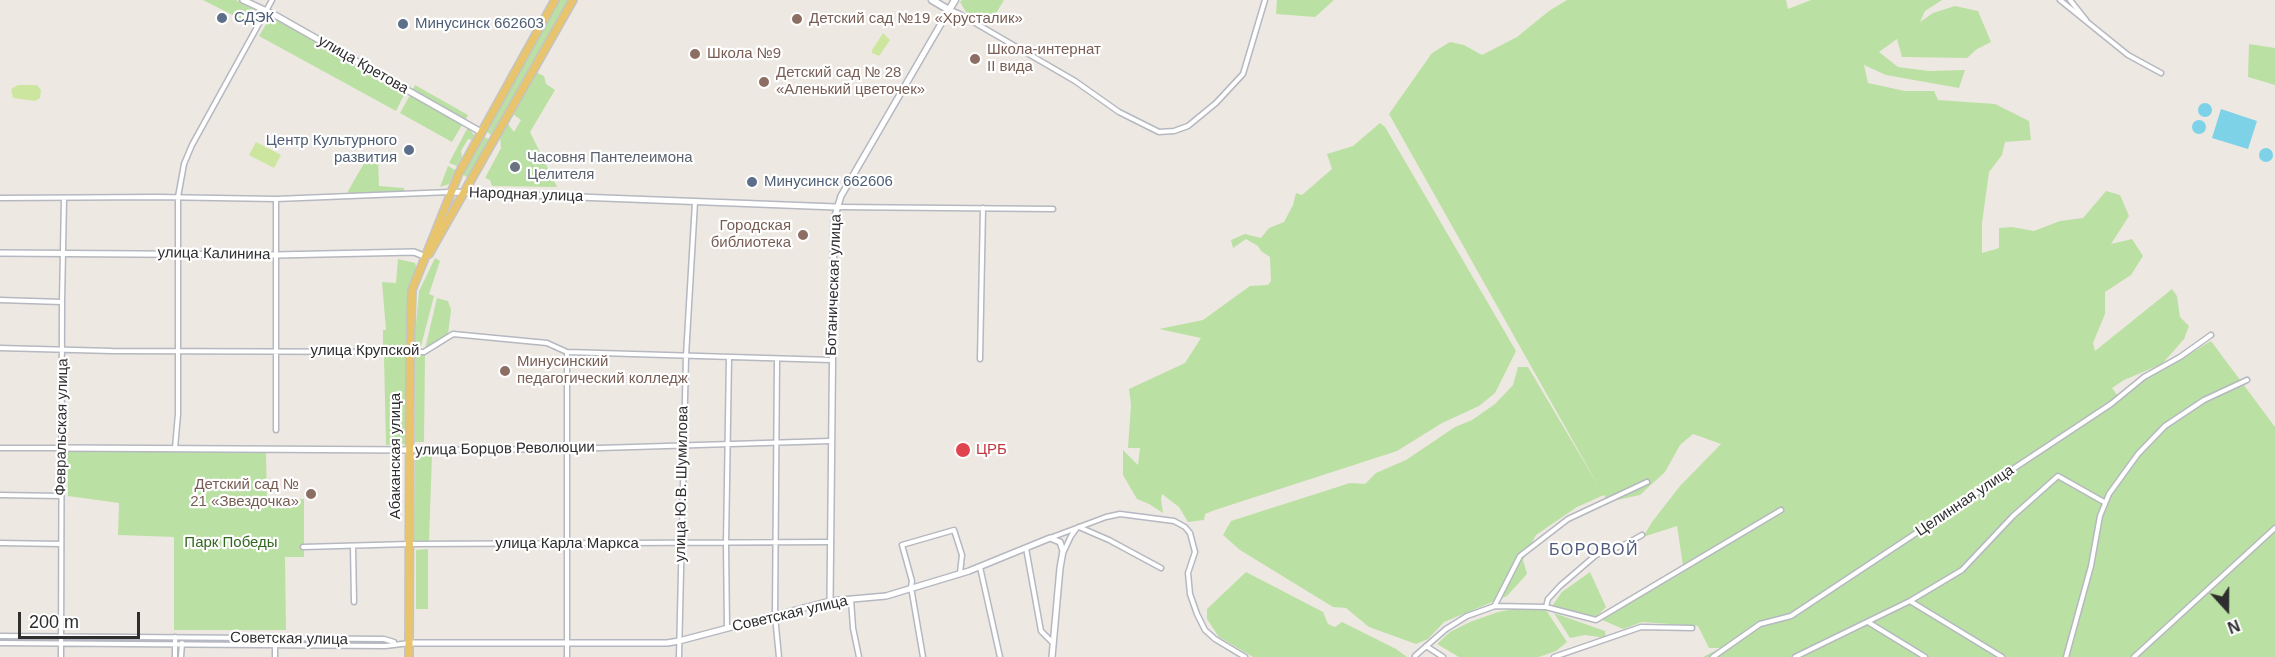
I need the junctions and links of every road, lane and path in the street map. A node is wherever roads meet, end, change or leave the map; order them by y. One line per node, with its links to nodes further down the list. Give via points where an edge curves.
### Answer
1 (243, 0): 11 (street, улица Кретова)
2 (272, 0): 11 (street)
3 (555, 0): 14 (main road, Абаканская улица)
4 (573, 0): 15 (main road, Абаканская улица)
5 (932, 0): 10 (main road)
6 (955, 0): 10 (main road, Ботаническая улица)
7 (1265, 0): 10 (street, via 1243,75 1188,126 1159,132)
8 (2060, 0): 12 (street)
9 (2070, 0): 12 (street)
10 (949, 10): 25 (street, Ботаническая улица)
11 (266, 12): 14 (street, улица Кретова); 20 (street, via 192,145)
12 (2090, 26): 13 (street, via 2128,55)
13 (2161, 73)
14 (481, 132): 15 (main road); 16 (main road, Абаканская улица)
15 (495, 140): 17 (main road, Абаканская улица)
16 (459, 172): 17 (main road, via 464,180); 18 (main road, Абаканская улица)
17 (473, 178): 19 (main road, Абаканская улица)
18 (450, 192): 19 (street, Народная улица); 23 (street, Народная улица); 32 (main road, Абаканская улица)
19 (465, 192): 24 (street, Народная улица); 32 (main road, Абаканская улица)
20 (178, 197): 22 (street, Народная улица); 23 (street, Народная улица); 30 (street)
21 (0, 198): 22 (street, Народная улица)
22 (64, 198): 29 (street, Февральская улица)
23 (276, 199): 31 (street)
24 (695, 202): 25 (street, Народная улица); 42 (street, улица Ю.В. Шумилова)
25 (836, 207): 26 (street, Народная улица); 46 (street, Ботаническая улица)
26 (983, 208): 27 (street, Народная улица); 45 (street)
27 (1053, 209)
28 (0, 253): 29 (street, улица Калинина)
29 (62, 253): 30 (street, улица Калинина); 34 (street, Февральская улица)
30 (178, 253): 31 (street, улица Калинина); 38 (street)
31 (276, 255): 32 (street, улица Калинина, via 414,252); 39 (street)
32 (426, 258): 40 (main road, Абаканская улица, via 412,290)
33 (0, 300): 34 (street)
34 (62, 302): 37 (street, Февральская улица)
35 (2211, 335): 125 (street, Целинная улица, via 1791,616 1760,624)
36 (0, 348): 37 (street, улица Крупской)
37 (63, 348): 38 (street, улица Крупской); 54 (street, Февральская улица)
38 (177, 350): 39 (street, улица Крупской); 55 (street)
39 (276, 351): 40 (street, улица Крупской); 48 (street)
40 (410, 352): 41 (street, улица Крупской, via 424,352 453,334 547,343); 57 (main road, Абаканская улица)
41 (567, 352): 42 (street, улица Крупской); 56 (street)
42 (686, 357): 43 (street, улица Крупской); 52 (street, улица Ю.В. Шумилова)
43 (729, 358): 44 (street, улица Крупской); 51 (street)
44 (777, 359): 46 (street, улица Крупской); 50 (street)
45 (980, 359)
46 (831, 360): 49 (street, Ботаническая улица)
47 (2247, 380): 61 (street, via 2204,400 2165,426)
48 (276, 430)
49 (830, 441): 50 (street, улица Борцов Революции); 67 (street, Ботаническая улица)
50 (776, 443): 51 (street, улица Борцов Революции); 72 (street)
51 (728, 444): 52 (street, улица Борцов Революции); 71 (street)
52 (683, 445): 56 (street, улица Борцов Революции); 70 (street, улица Ю.В. Шумилова)
53 (0, 448): 54 (street, улица Борцов Революции)
54 (61, 448): 55 (street, улица Борцов Революции); 60 (street, Февральская улица)
55 (175, 448): 57 (street, улица Борцов Революции)
56 (567, 449): 57 (street, улица Борцов Революции); 74 (street)
57 (410, 450): 73 (main road, Абаканская улица)
58 (1647, 482): 87 (street, via 1568,519 1520,556)
59 (0, 495): 60 (street)
60 (61, 496): 69 (street, Февральская улица)
61 (2104, 502): 85 (street, via 2058,476 1962,570); 129 (street)
62 (1781, 510): 88 (street, via 1596,620)
63 (1078, 527): 66 (street, Советская улица); 78 (street); 80 (street); 122 (street, Советская улица, via 1120,514 1174,521 1185,527 1195,552 1188,573 1197,614 1215,639)
64 (2275, 528): 130 (street)
65 (1642, 535): 88 (street, via 1596,555 1560,586)
66 (1050, 538): 77 (street, Советская улица); 78 (street, via 1060,542)
67 (831, 542): 72 (street, улица Карла Маркса); 84 (street, Ботаническая улица)
68 (0, 543): 69 (street)
69 (61, 543): 94 (street, Февральская улица)
70 (680, 543): 71 (street, улица Карла Маркса); 74 (street, улица Карла Маркса); 98 (street, улица Ю.В. Шумилова)
71 (726, 543): 72 (street, улица Карла Маркса); 91 (street)
72 (775, 543): 89 (street)
73 (410, 544): 74 (street, улица Карла Маркса); 75 (street, улица Карла Маркса); 102 (main road, Абаканская улица)
74 (567, 544): 99 (street)
75 (353, 546): 76 (street, улица Карла Маркса); 86 (street)
76 (303, 547)
77 (1026, 548): 79 (street, Советская улица); 103 (street, via 1041,631)
78 (1063, 551): 103 (street)
79 (980, 567): 81 (street, Советская улица); 120 (street)
80 (1161, 568)
81 (960, 573): 82 (street, Советская улица); 82 (street, via 962,555 954,530 902,545)
82 (911, 587): 83 (street, Советская улица, via 886,596); 119 (street)
83 (851, 599): 84 (street, Советская улица); 118 (street)
84 (830, 601): 89 (street, Советская улица)
85 (1910, 601): 90 (street); 128 (street)
86 (354, 602)
87 (1495, 606): 88 (street); 108 (street, via 1467,616)
88 (1546, 606)
89 (775, 616): 91 (street, Советская улица); 117 (street)
90 (1868, 622): 126 (street); 127 (street)
91 (727, 628): 98 (street, Советская улица)
92 (1692, 628): 124 (street, via 1641,627)
93 (0, 636): 94 (street, Советская улица)
94 (61, 637): 95 (street, Советская улица); 104 (street, Февральская улица)
95 (175, 637): 96 (street, Советская улица); 105 (street)
96 (182, 637): 97 (street, Советская улица); 106 (street)
97 (275, 639): 101 (street, Советская улица, via 384,639); 107 (street)
98 (680, 641): 99 (street, Советская улица); 116 (street, улица Ю.В. Шумилова)
99 (568, 642): 102 (street, Советская улица); 115 (street)
100 (0, 643): 104 (street, Советская улица)
101 (398, 643): 102 (street, Советская улица); 107 (street, Советская улица)
102 (410, 643): 114 (main road, Абаканская улица)
103 (1053, 643): 121 (street)
104 (61, 644): 105 (street, Советская улица); 110 (street, Февральская улица)
105 (175, 644): 106 (street, Советская улица); 111 (street)
106 (182, 644): 107 (street, Советская улица); 112 (street)
107 (275, 646): 113 (street)
108 (1426, 646): 109 (street); 123 (street)
109 (1415, 656)
110 (61, 657)
111 (175, 657)
112 (181, 657)
113 (275, 657)
114 (409, 657)
115 (567, 657)
116 (679, 657)
117 (779, 657)
118 (859, 657)
119 (923, 657)
120 (1000, 657)
121 (1052, 657)
122 (1245, 657)
123 (1443, 657)
124 (1554, 657)
125 (1713, 657)
126 (1794, 657)
127 (1925, 657)
128 (2002, 657)
129 (2066, 657)
130 (2134, 657)

